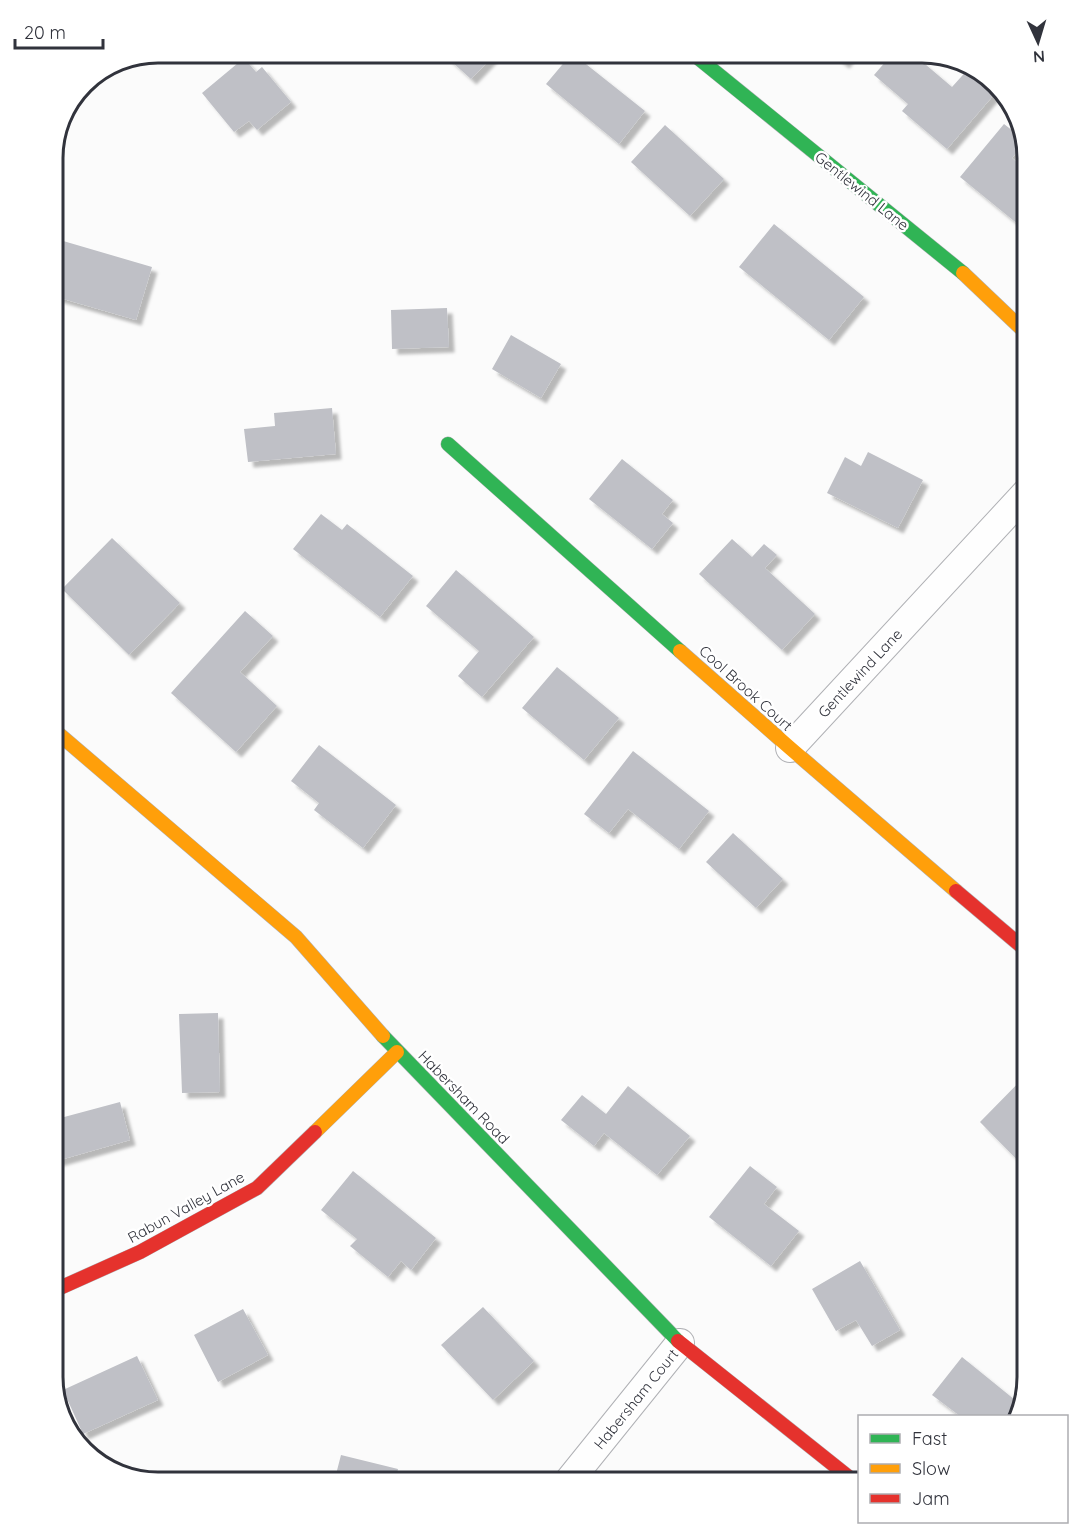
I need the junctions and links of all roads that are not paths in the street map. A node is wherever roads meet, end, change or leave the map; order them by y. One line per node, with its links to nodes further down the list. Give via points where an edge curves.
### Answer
1 (704, 63): 2 (street, Gentlewind Lane, via 961,271)
2 (1017, 323)
3 (447, 444): 6 (street, Cool Brook Court)
4 (1017, 504): 6 (street, Gentlewind Lane)
5 (63, 738): 8 (street, Habersham Road, via 297,937)
6 (789, 748): 7 (street, Cool Brook Court)
7 (1017, 942)
8 (398, 1052): 9 (street, Rabun Valley Lane, via 257,1188 140,1252); 10 (street, Habersham Road)
9 (63, 1286)
10 (680, 1343): 11 (street, Habersham Court); 12 (street, Habersham Road)
11 (576, 1472)
12 (840, 1472)

